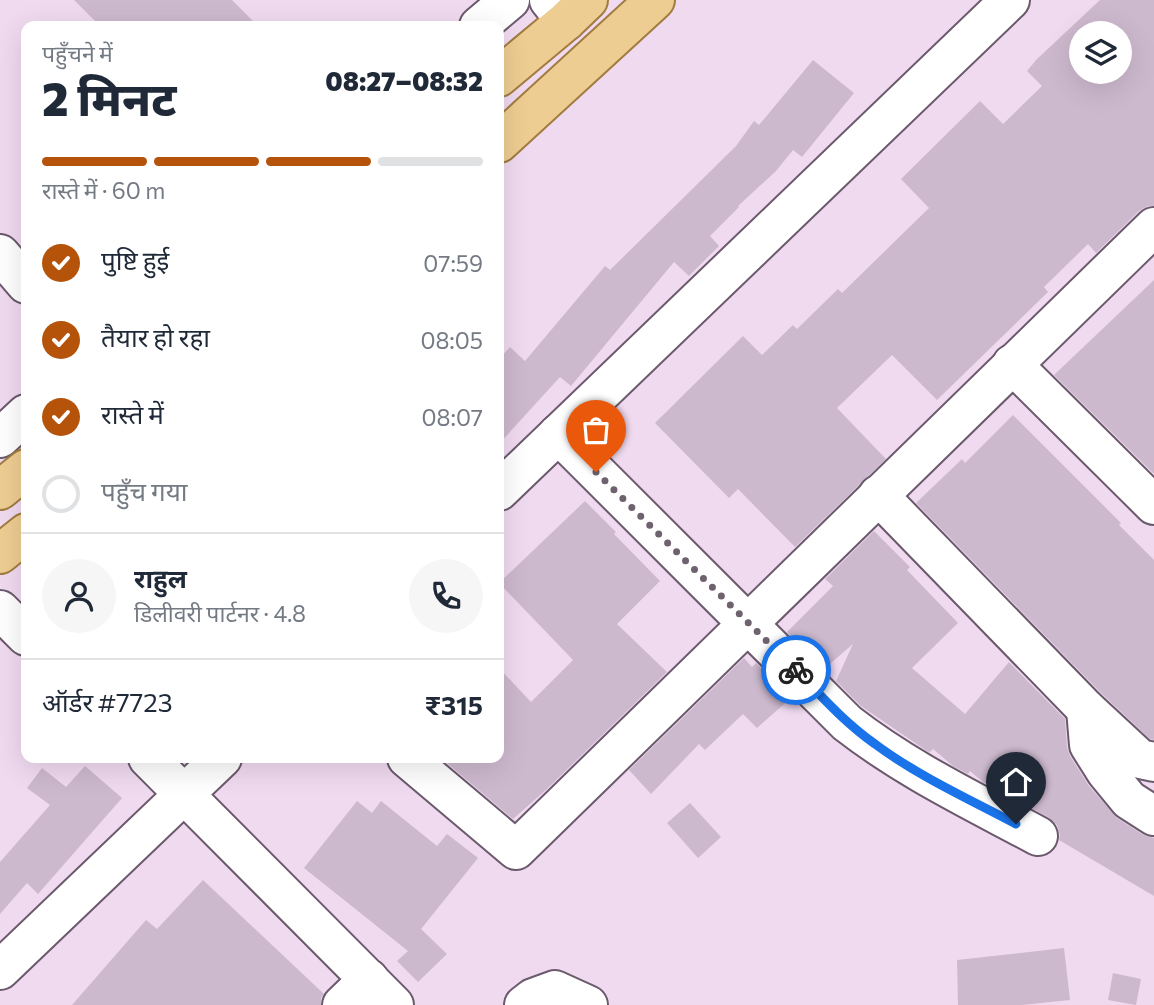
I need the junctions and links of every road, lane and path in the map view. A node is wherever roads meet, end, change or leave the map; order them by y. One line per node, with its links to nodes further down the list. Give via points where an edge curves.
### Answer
1 (510, 0): 5 (street)
2 (655, 0): 7 (main road)
3 (1010, 0): 11 (street)
4 (567, 7): 6 (main road)
5 (485, 21)
6 (504, 72)
7 (504, 138)
8 (1153, 231): 9 (street)
9 (1012, 364): 16 (street); 17 (street)
10 (21, 419): 12 (street)
11 (558, 434): 14 (street); 21 (street)
12 (0, 438)
13 (21, 473): 15 (main road)
14 (504, 486)
15 (0, 490)
16 (878, 495): 21 (street); 23 (street)
17 (1154, 505)
18 (21, 537): 19 (main road)
19 (0, 554)
20 (0, 610): 22 (street)
21 (748, 623): 27 (street, via 516,850); 30 (street, via 847,723 875,744)
22 (21, 631)
23 (1086, 709): 24 (street, via 1140,759); 29 (street, via 1089,746 1129,800)
24 (1154, 762)
25 (153, 763): 28 (street)
26 (217, 763): 28 (street)
27 (413, 763)
28 (184, 794): 31 (street); 32 (street)
29 (1154, 816)
30 (1038, 836)
31 (0, 970)
32 (368, 996)
33 (524, 1005): 34 (street, via 555,990)
34 (588, 1005)

